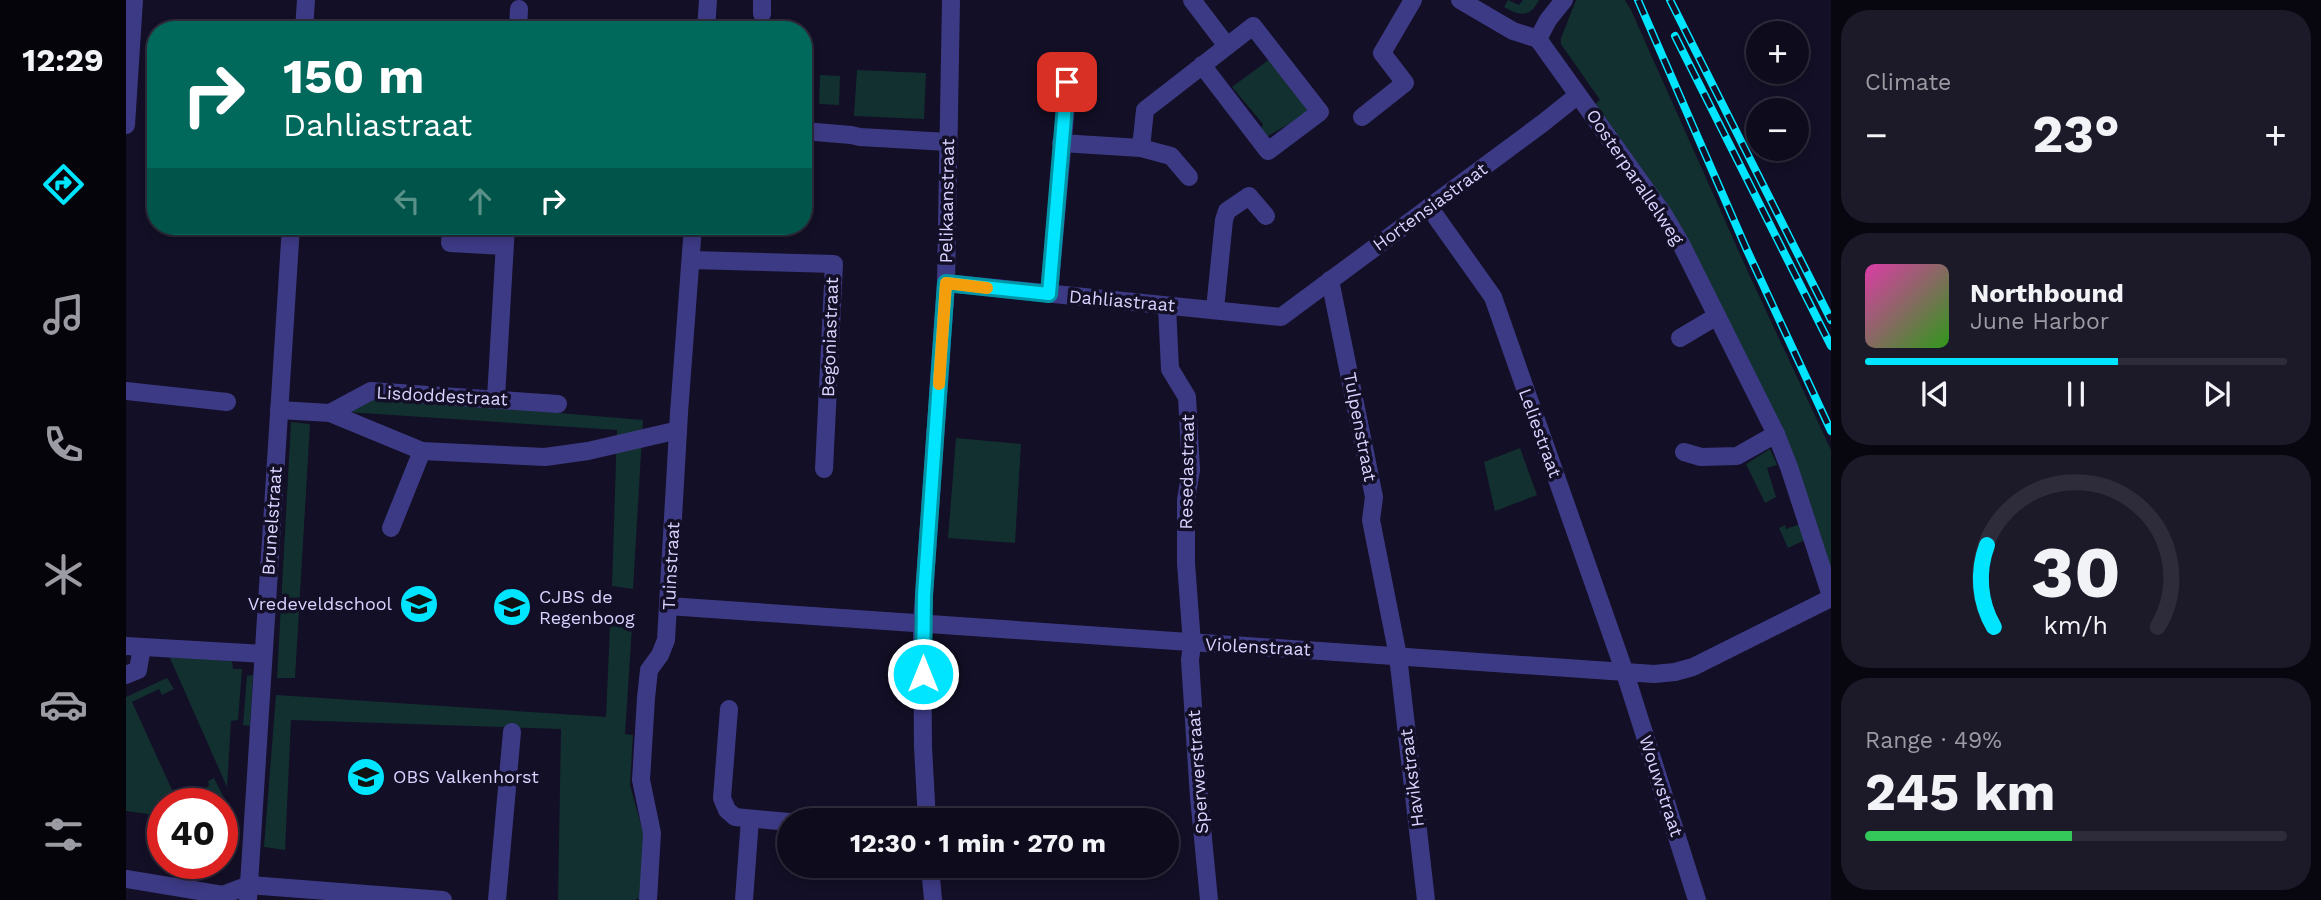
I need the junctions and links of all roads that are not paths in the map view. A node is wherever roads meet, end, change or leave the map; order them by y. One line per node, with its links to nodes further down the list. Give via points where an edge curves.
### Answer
1 (134, 0): 20 (street)
2 (306, 0): 12 (street)
3 (708, 0): 14 (street)
4 (951, 0): 23 (street, Pelikaanstraat)
5 (1192, 0): 16 (street)
6 (1413, 0): 21 (street, via 1382,53 1405,83)
7 (1460, 0): 15 (street, via 1513,31)
8 (1550, 0): 11 (street)
9 (1564, 0): 11 (street)
10 (519, 9): 13 (street)
11 (1548, 20): 15 (street)
12 (305, 21)
13 (518, 21)
14 (707, 21)
15 (1538, 39): 19 (street, Oosterparallelweg)
16 (1227, 46): 18 (street); 18 (street, via 1253,26 1320,112 1268,151)
17 (1070, 61): 24 (street)
18 (1202, 65): 25 (street, via 1145,110)
19 (1578, 95): 27 (street, Hortensiastraat); 40 (street, Oosterparallelweg, via 1673,229)
20 (126, 115)
21 (1363, 117)
22 (812, 132): 23 (street)
23 (948, 142): 36 (street, Pelikaanstraat)
24 (1061, 144): 25 (street); 37 (street)
25 (1141, 148): 26 (street, via 1171,156)
26 (1189, 177)
27 (1429, 207): 35 (street, Hortensiastraat); 62 (street, Leliestraat, via 1493,297)
28 (1266, 216): 39 (street, via 1249,196 1227,211)
29 (290, 235): 47 (street, Brunelstraat)
30 (450, 235): 33 (street, via 450,243)
31 (505, 235): 33 (street)
32 (692, 235): 34 (street, Tuinstraat)
33 (504, 246): 44 (street)
34 (691, 260): 49 (street, Tuinstraat); 53 (street, Begoniastraat, via 834,264)
35 (1330, 280): 41 (street, Hortensiastraat); 61 (street, Tulpenstraat, via 1374,497 1371,520)
36 (946, 283): 37 (street, Dahliastraat); 57 (street, Pelikaanstraat)
37 (1049, 294): 38 (street, Dahliastraat)
38 (1167, 306): 39 (street, Dahliastraat); 58 (street, Resedastraat, via 1170,369 1187,397 1191,470 1186,563)
39 (1215, 309): 41 (street, Dahliastraat)
40 (1717, 316): 42 (street); 50 (street, Oosterparallelweg)
41 (1280, 317)
42 (1681, 338)
43 (126, 391): 45 (street)
44 (496, 398): 46 (street, Lisdoddestraat); 48 (street, Lisdoddestraat, via 371,391)
45 (228, 402)
46 (558, 404)
47 (279, 410): 48 (street); 60 (street, Brunelstraat)
48 (330, 414): 51 (street)
49 (678, 432): 51 (street, via 545,457); 56 (street, Tuinstraat)
50 (1776, 434): 52 (street, via 1737,456 1701,457); 55 (street, Oosterparallelweg)
51 (422, 451): 54 (street)
52 (1684, 452)
53 (824, 469)
54 (391, 528)
55 (1831, 597): 62 (street, Violenstraat, via 1693,667 1654,674)
56 (668, 606): 57 (street, Violenstraat); 74 (street, Tuinstraat, via 666,640 649,670 646,689 641,780 652,833)
57 (922, 624): 58 (street, Violenstraat); 66 (street, Pelikaanstraat)
58 (1192, 644): 61 (street, Violenstraat); 77 (street, Sperwerstraat)
59 (134, 647): 60 (street); 63 (street, via 138,670)
60 (263, 654): 71 (street, Brunelstraat)
61 (1398, 656): 62 (street, Violenstraat); 78 (street, Havikstraat)
62 (1625, 673): 79 (street, Wouwstraat)
63 (126, 675)
64 (729, 709): 67 (street, via 722,798 735,817)
65 (512, 732): 73 (street)
66 (926, 808)
67 (750, 819): 68 (street); 75 (street)
68 (777, 821)
69 (931, 878): 76 (street)
70 (126, 879): 71 (street, via 223,895)
71 (249, 892): 72 (street)
72 (443, 900)
73 (497, 900)
74 (648, 900)
75 (744, 900)
76 (933, 900)
77 (1209, 900)
78 (1426, 900)
79 (1697, 900)

